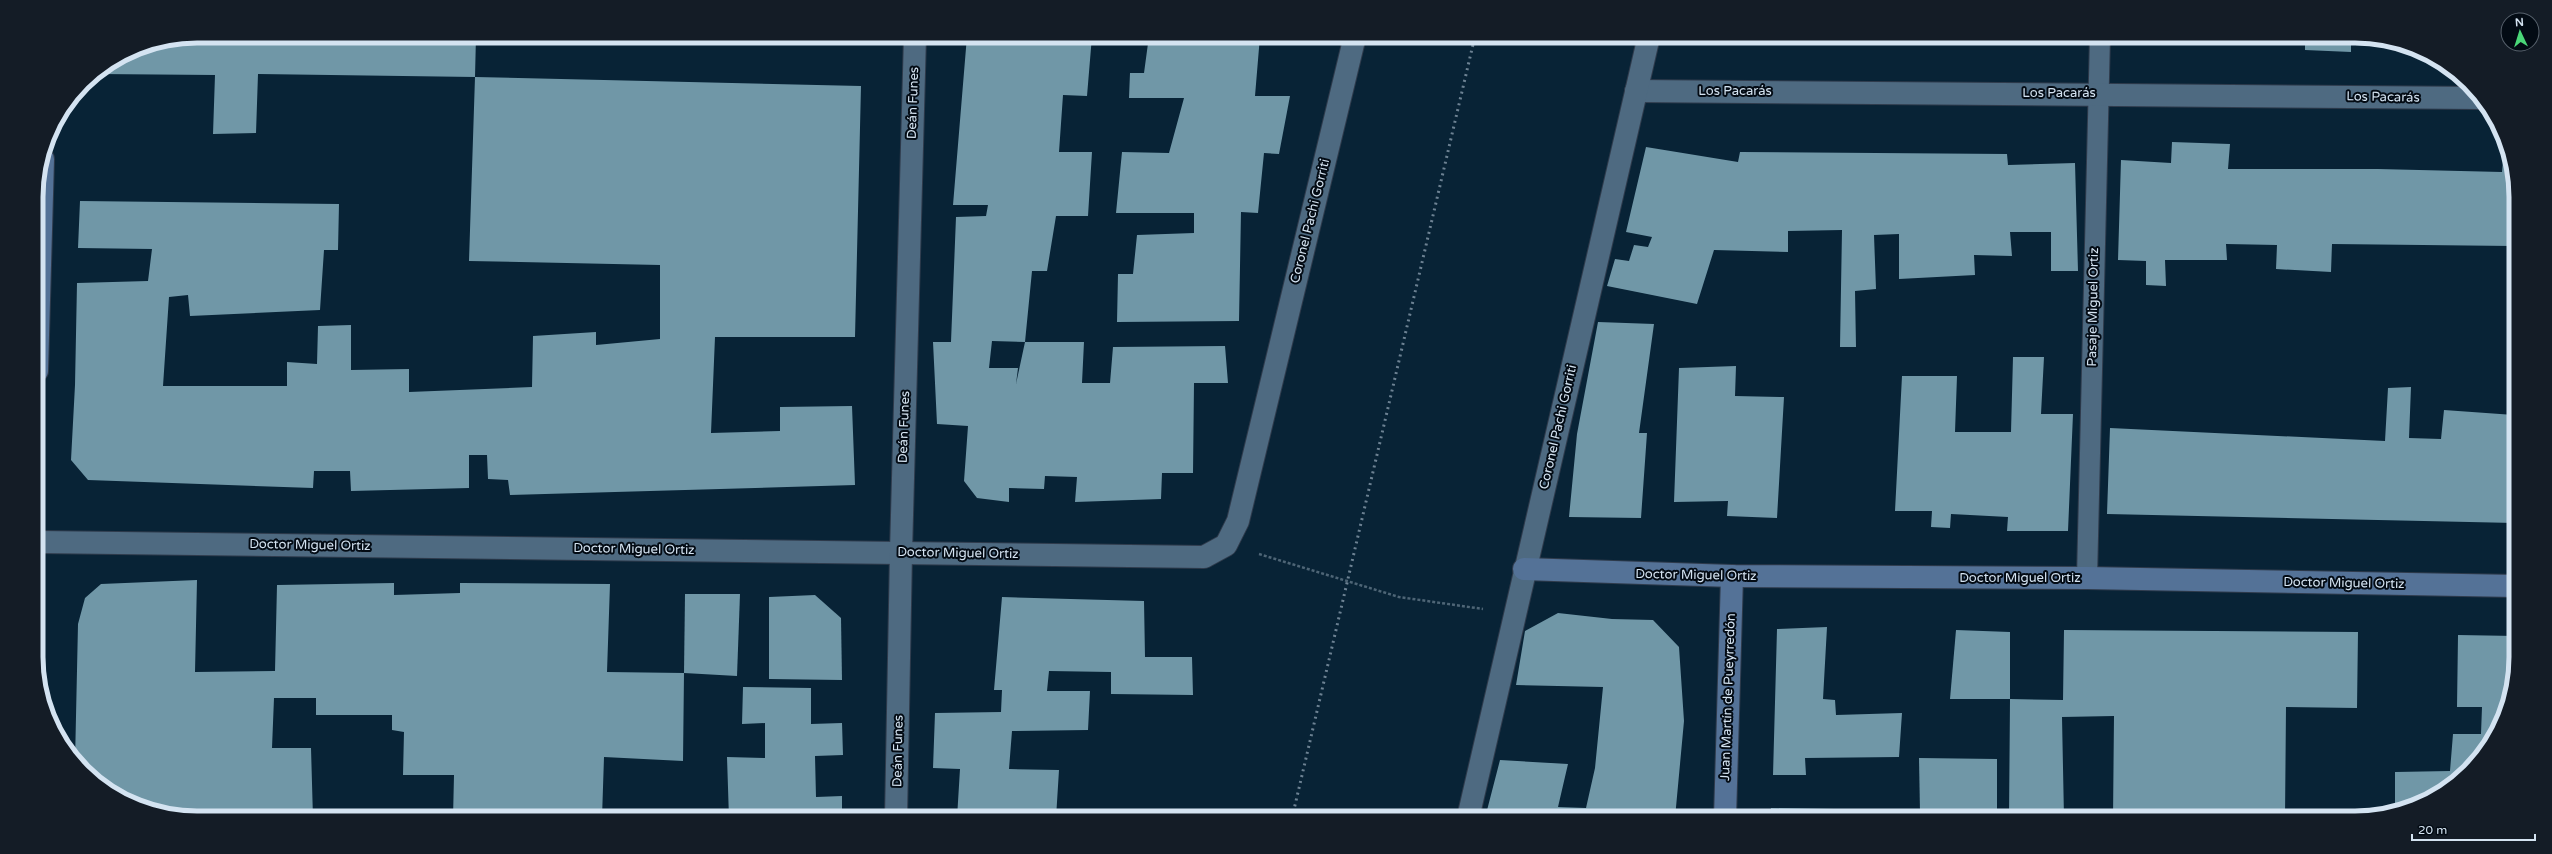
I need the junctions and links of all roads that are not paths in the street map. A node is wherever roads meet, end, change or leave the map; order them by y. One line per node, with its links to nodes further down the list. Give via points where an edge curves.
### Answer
1 (915, 43): 10 (street, Deán Funes)
2 (1353, 43): 9 (street, Coronel Pachi Gorriti, via 1238,521)
3 (1647, 43): 5 (street, Coronel Pachi Gorriti)
4 (2100, 43): 6 (lane, Pasaje Miguel Ortiz)
5 (1636, 90): 6 (street, Los Pacarás); 11 (street, Coronel Pachi Gorriti)
6 (2098, 94): 7 (street, Los Pacarás); 13 (lane, Pasaje Miguel Ortiz)
7 (2473, 98)
8 (43, 542): 10 (street, Doctor Miguel Ortiz)
9 (1226, 545): 10 (street, Doctor Miguel Ortiz, via 1204,557)
10 (901, 552): 15 (street, Deán Funes)
11 (1524, 569): 12 (street, Doctor Miguel Ortiz); 16 (street, Coronel Pachi Gorriti)
12 (1732, 576): 13 (street, Doctor Miguel Ortiz); 17 (street, Juan Martín de Pueyrredón)
13 (2087, 578): 14 (street, Doctor Miguel Ortiz)
14 (2509, 586)
15 (896, 811)
16 (1470, 811)
17 (1725, 811)

